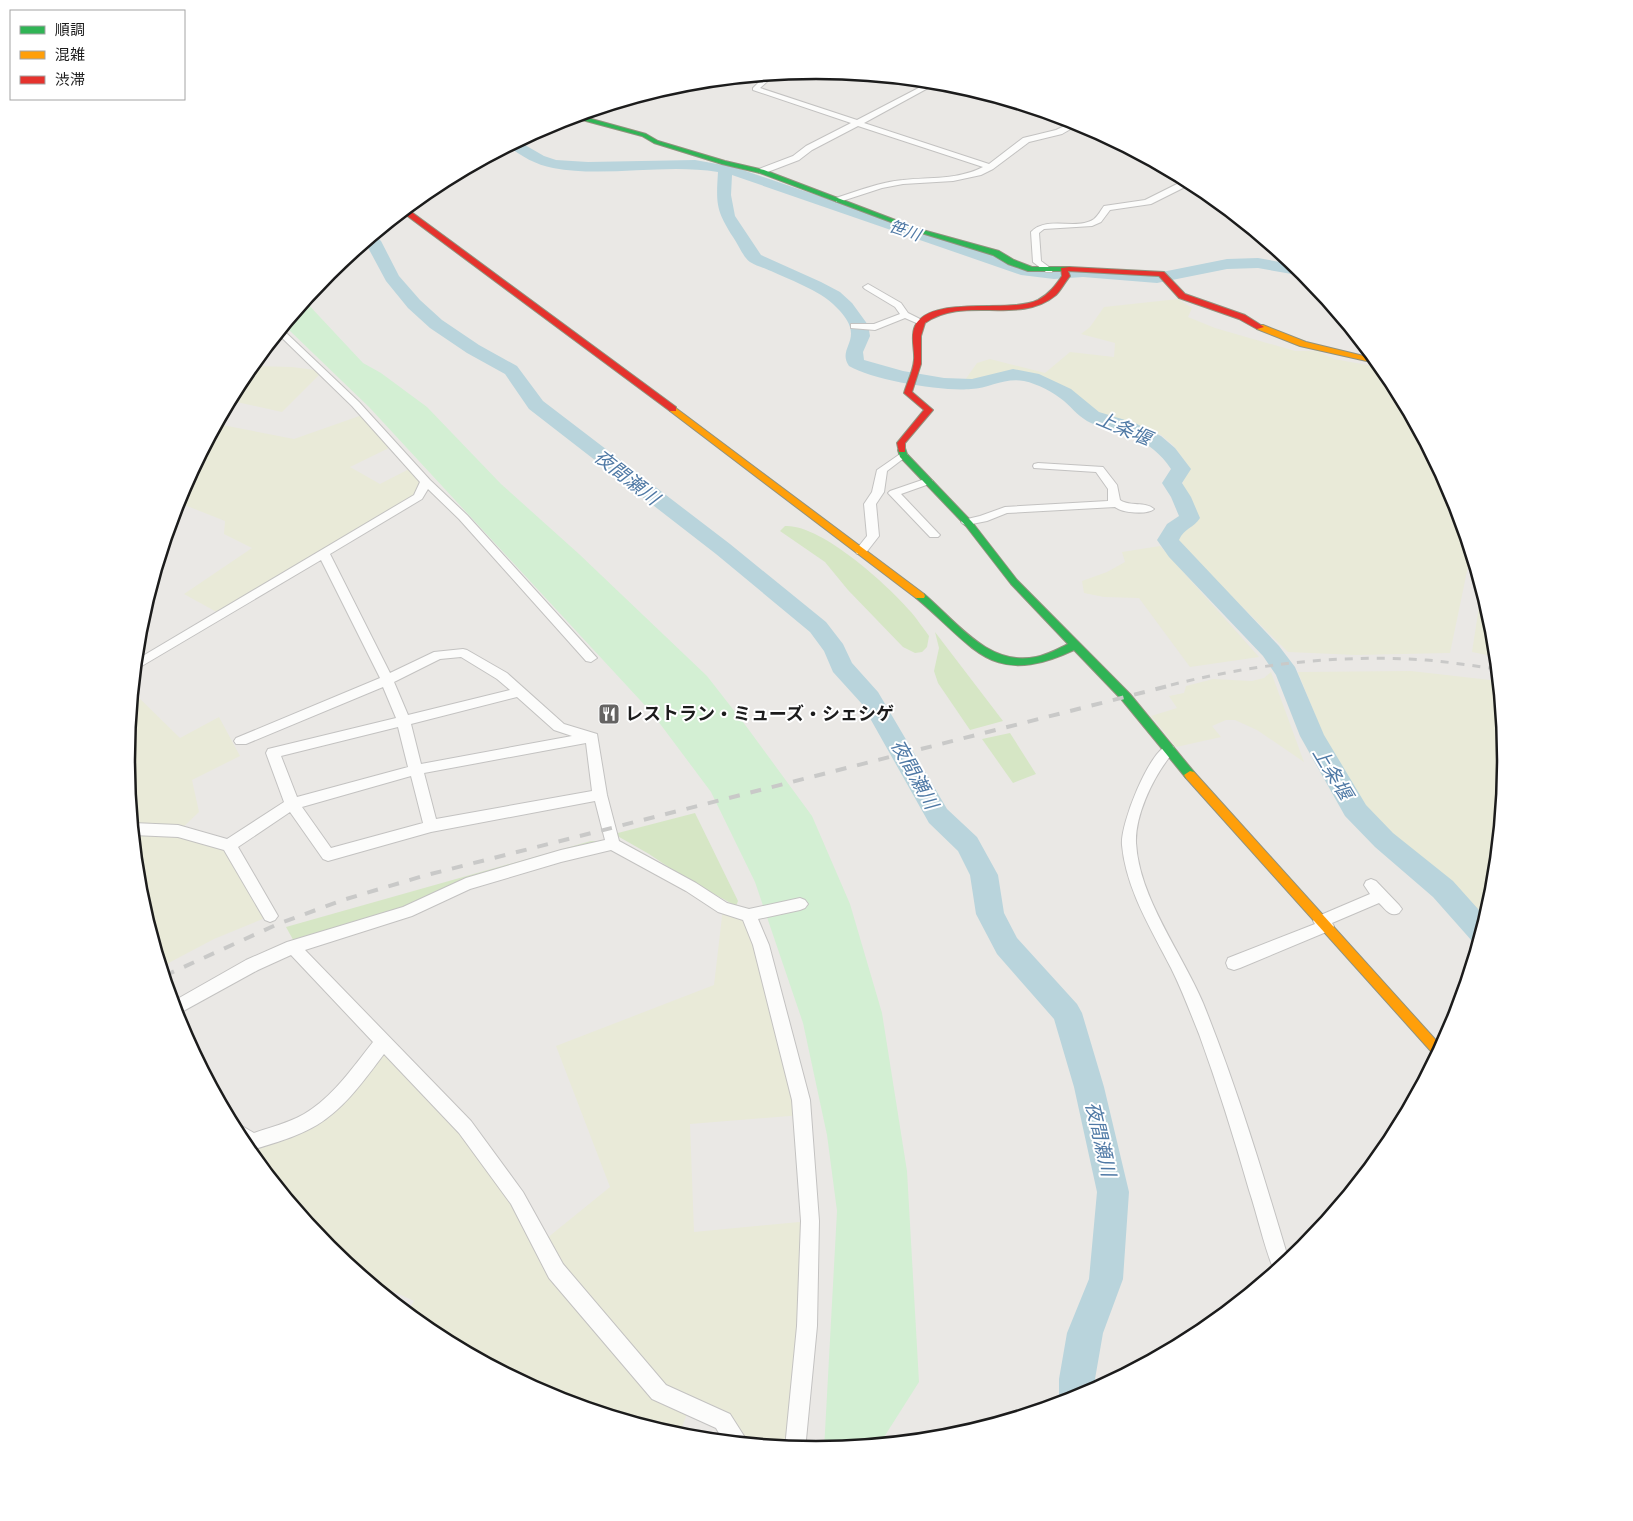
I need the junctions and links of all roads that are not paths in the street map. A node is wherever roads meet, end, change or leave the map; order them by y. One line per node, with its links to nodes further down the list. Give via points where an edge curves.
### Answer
1 (764, 81): 4 (street, via 755,89)
2 (924, 88): 4 (street)
3 (586, 119): 7 (street, via 644,135 656,142 724,163)
4 (858, 122): 6 (street); 7 (street, via 796,158)
5 (1068, 127): 6 (street, via 1026,140)
6 (990, 167): 9 (street, via 965,177 880,186)
7 (762, 171): 9 (street)
8 (1181, 185): 11 (street, via 1136,206 1107,208 1098,220 1090,224 1042,227 1036,232 1037,262)
9 (839, 200): 11 (street, via 917,230 996,253 1025,267)
10 (409, 214): 27 (street)
11 (1049, 270): 12 (street)
12 (1065, 272): 15 (street, via 1059,289 1022,308 961,308); 18 (street, via 1092,269 1164,276 1182,296 1242,317 1303,344)
13 (868, 287): 14 (street, via 898,305)
14 (905, 315): 15 (street); 16 (street, via 875,327)
15 (921, 322): 19 (street, via 917,331 918,360 908,393 929,410 901,443)
16 (854, 326)
17 (284, 335): 22 (street, via 351,399)
18 (1367, 359)
19 (903, 455): 21 (street); 27 (street, via 882,470 878,492 870,504 873,536)
20 (1038, 466): 23 (street, via 1099,468 1113,486)
21 (928, 481): 25 (street); 26 (street, via 894,493)
22 (426, 482): 28 (street, via 418,497); 30 (street, via 463,517)
23 (1114, 502): 24 (street, via 1122,507); 25 (street, via 1005,510)
24 (1148, 509)
25 (967, 522): 29 (street, via 1014,582)
26 (934, 535)
27 (861, 551): 29 (street, via 936,607 976,648 999,662 1027,664)
28 (324, 553): 31 (street); 32 (street)
29 (1075, 645): 37 (street, via 1126,696)
30 (591, 658)
31 (143, 661)
32 (388, 680): 33 (street, via 438,655 463,653 502,676); 34 (street); 36 (street)
33 (520, 692): 34 (street); 35 (street, via 559,727)
34 (403, 720): 38 (street); 40 (street, via 272,753)
35 (592, 737): 38 (street); 39 (street)
36 (242, 740)
37 (1168, 750): 49 (street); 56 (street, via 1146,784 1134,821 1129,842 1134,876 1194,1000 1244,1139)
38 (415, 770): 40 (street); 41 (street)
39 (600, 795): 41 (street); 43 (street)
40 (292, 804): 41 (street, via 328,855); 44 (street)
41 (431, 826)
42 (139, 829): 44 (street, via 178,831)
43 (613, 844): 47 (street, via 724,908); 50 (street, via 466,884 407,912)
44 (229, 845): 48 (street)
45 (800, 904): 47 (street)
46 (1394, 909): 49 (street, via 1376,891)
47 (749, 915): 58 (street, via 761,945 801,1100 810,1220 807,1326)
48 (270, 916)
49 (1323, 924): 51 (street); 54 (street)
50 (293, 947): 52 (street, via 252,965); 53 (street)
51 (1234, 963)
52 (181, 1005)
53 (384, 1041): 55 (street, via 354,1079 319,1114 288,1130); 57 (street, via 465,1127 517,1198 556,1271 659,1392 724,1421)
54 (1434, 1048)
55 (252, 1142)
56 (1280, 1260)
57 (733, 1437)
58 (796, 1442)

